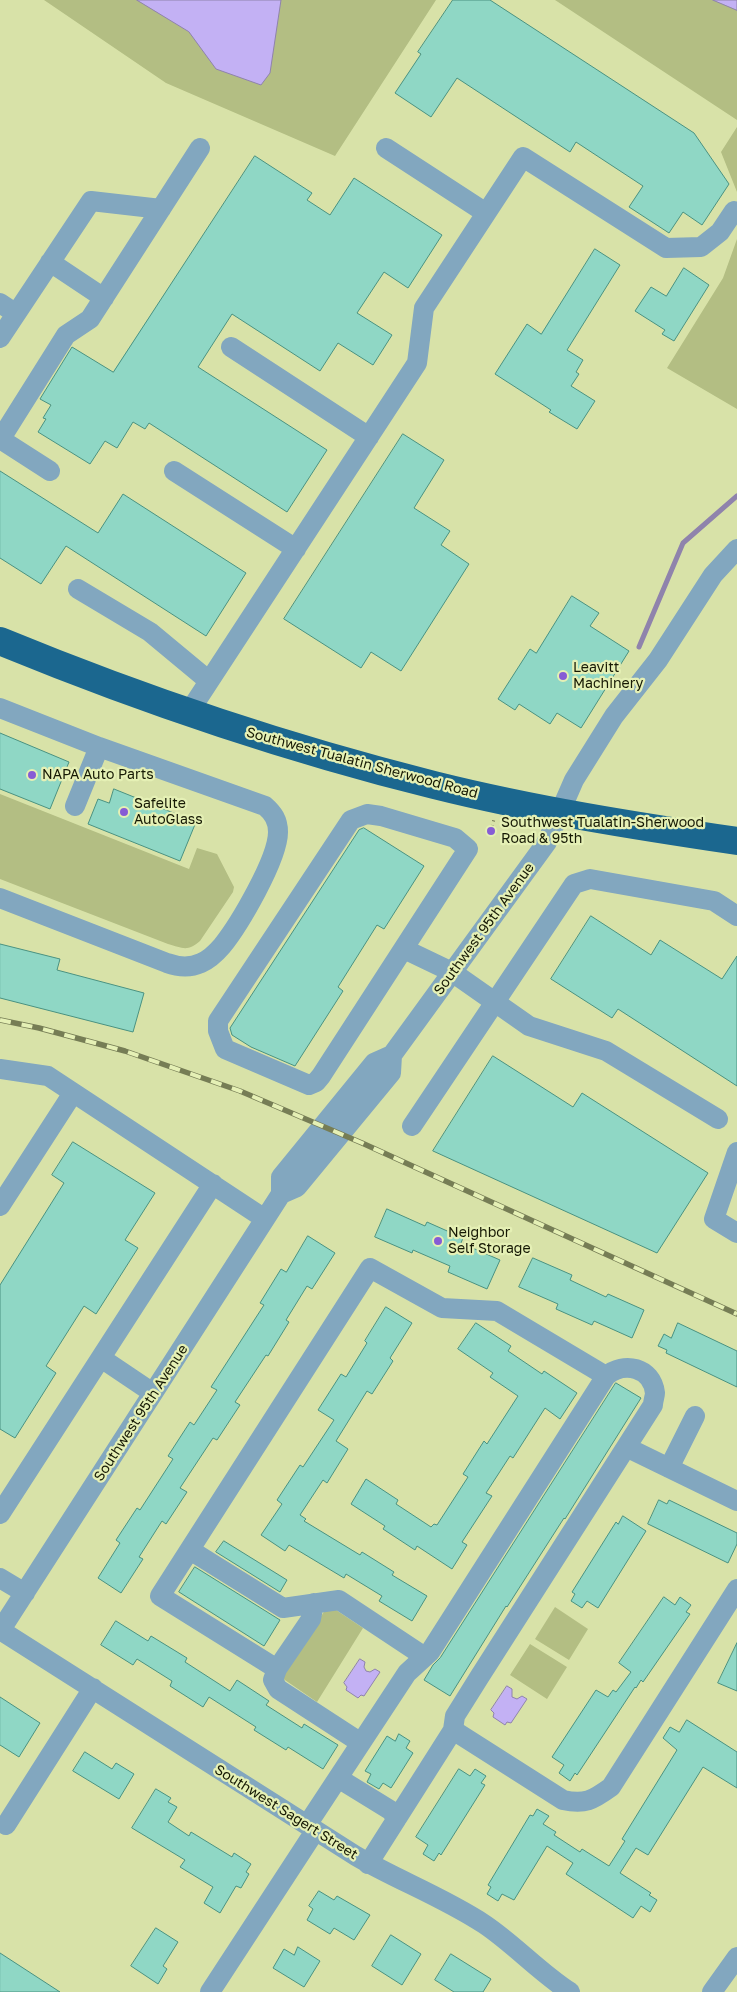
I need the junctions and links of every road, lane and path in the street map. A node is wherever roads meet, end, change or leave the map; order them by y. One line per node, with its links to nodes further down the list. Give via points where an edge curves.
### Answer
1 (200, 148): 3 (street)
2 (386, 148): 5 (street)
3 (161, 209): 6 (street, via 92,201); 7 (street)
4 (734, 211): 5 (street, via 720,232 701,247 666,248 523,157)
5 (486, 214): 11 (street, via 424,308 417,363)
6 (50, 262): 7 (street); 8 (street)
7 (104, 298): 12 (street, via 90,319 66,335)
8 (7, 308): 9 (street)
9 (0, 338)
10 (231, 347): 11 (street)
11 (369, 437): 15 (street)
12 (0, 440): 13 (street)
13 (50, 471)
14 (174, 471): 15 (street)
15 (296, 548): 19 (street)
16 (736, 550): 24 (street, Southwest 95th Avenue, via 713,575 658,660 614,716 574,780)
17 (78, 589): 19 (street, via 150,632)
18 (0, 641): 21 (highway, Southwest Tualatin Sherwood Road)
19 (210, 681): 21 (street)
20 (0, 708): 22 (street)
21 (189, 712): 24 (highway, Southwest Tualatin Sherwood Road, via 279,742 400,776)
22 (99, 747): 23 (street); 26 (street, via 265,806 274,814 278,832 275,848 257,887 221,947 200,964 177,967)
23 (75, 806)
24 (561, 812): 25 (highway, Southwest Tualatin Sherwood Road); 29 (street, Southwest 95th Avenue, via 547,842)
25 (737, 841)
26 (0, 898)
27 (737, 916): 30 (street, via 714,900 590,879 574,884)
28 (404, 949): 28 (street, via 316,1082 309,1085 225,1049 220,1041 218,1021 352,820 359,816 381,816 456,838 468,849); 29 (street)
29 (452, 972): 30 (street); 38 (street, Southwest 95th Avenue, via 392,1055 374,1063 281,1177 281,1194)
30 (496, 1002): 33 (street, via 529,1026 606,1051); 34 (street)
31 (0, 1069): 32 (street, via 48,1076)
32 (73, 1093): 36 (street); 37 (street)
33 (718, 1119)
34 (412, 1126)
35 (737, 1152): 39 (street, via 714,1219)
36 (213, 1184): 38 (street); 40 (street)
37 (0, 1206)
38 (265, 1219): 42 (street, Southwest 95th Avenue)
39 (737, 1233)
40 (101, 1358): 42 (street); 47 (street)
41 (606, 1376): 44 (street, via 627,1367 640,1370 650,1379 655,1393 653,1405); 48 (street, via 497,1311 442,1308 370,1268); 54 (street)
42 (153, 1393): 51 (street, Southwest 95th Avenue)
43 (695, 1416): 45 (street)
44 (626, 1447): 45 (street); 57 (street, via 465,1700)
45 (669, 1468): 46 (street)
46 (737, 1501)
47 (0, 1514)
48 (190, 1550): 52 (street, via 283,1608); 55 (street, via 160,1596)
49 (0, 1578): 51 (street)
50 (737, 1589): 57 (street, via 611,1787 596,1798 578,1803 563,1800)
51 (25, 1593): 53 (street, Southwest 95th Avenue)
52 (314, 1603): 54 (street, via 339,1600); 55 (street, via 311,1619)
53 (0, 1631): 56 (street, Southwest Sagert Street)
54 (425, 1657): 58 (street, via 407,1673)
55 (277, 1670): 58 (street, via 273,1680 278,1689)
56 (93, 1688): 61 (street); 62 (street, Southwest Sagert Street)
57 (453, 1730): 60 (street)
58 (361, 1743): 59 (street)
59 (338, 1778): 60 (street); 62 (street)
60 (398, 1818): 63 (street)
61 (6, 1825)
62 (311, 1828): 63 (street, Southwest Sagert Street); 66 (street)
63 (368, 1864): 65 (street, Southwest Sagert Street, via 466,1913 504,1938)
64 (737, 1957): 68 (street)
65 (549, 1986): 67 (street, Southwest Sagert Street)
66 (210, 1992)
67 (570, 1992)
68 (712, 1992)

